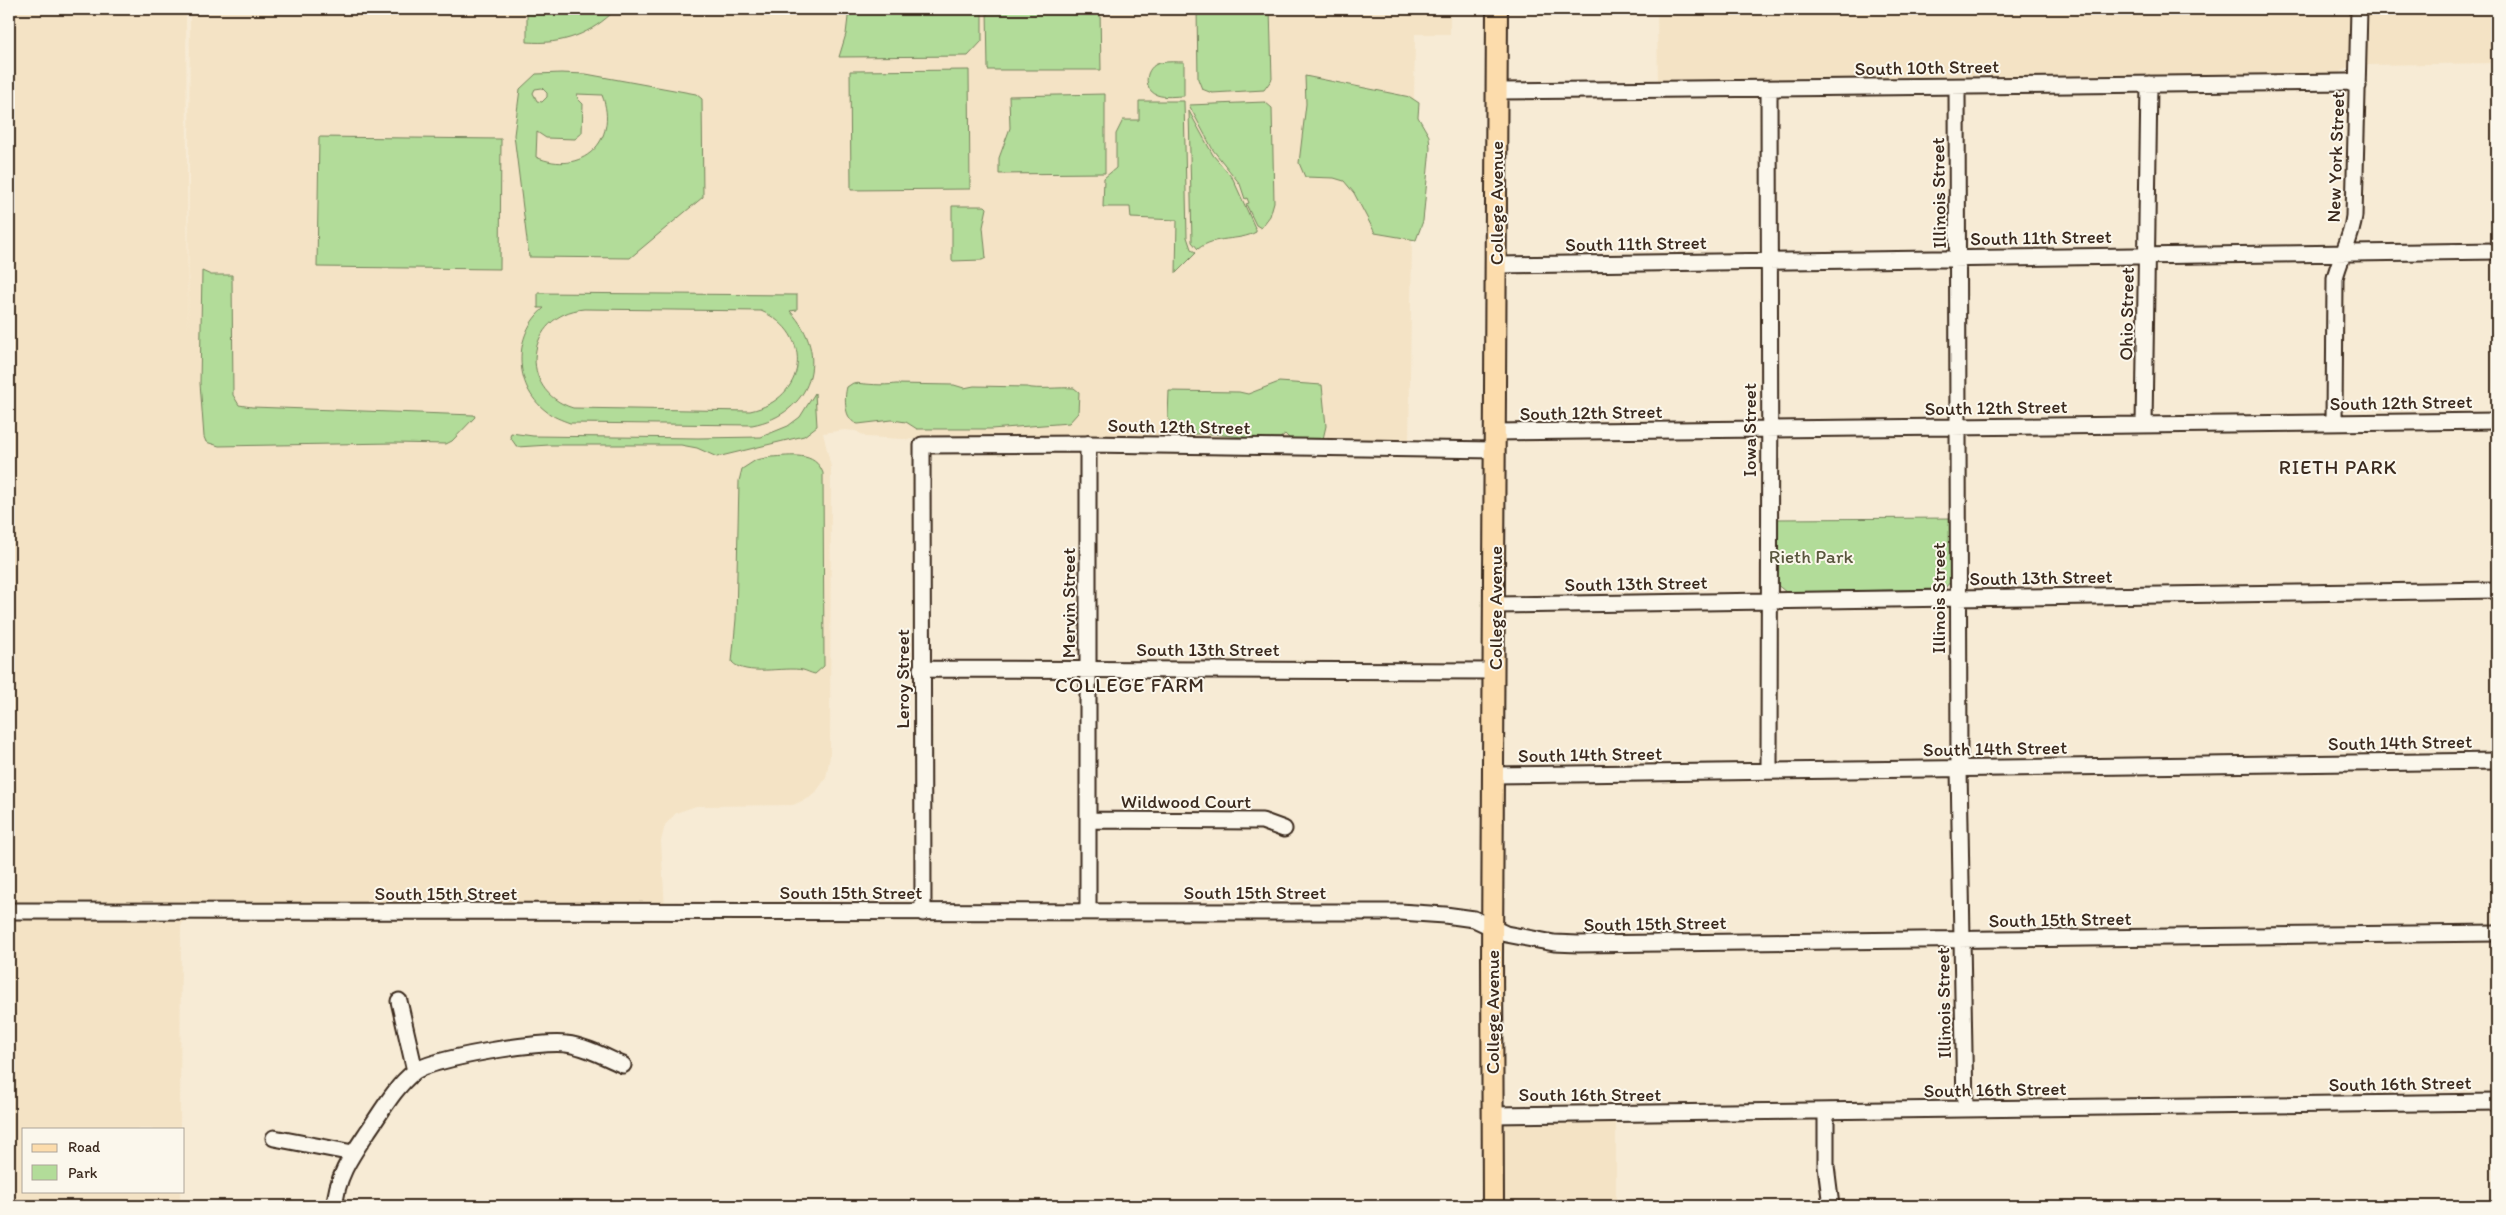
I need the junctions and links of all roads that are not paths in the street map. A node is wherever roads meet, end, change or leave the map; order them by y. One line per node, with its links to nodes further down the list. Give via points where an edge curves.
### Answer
1 (1497, 9): 7 (main road, College Avenue)
2 (2359, 9): 4 (street, New York Street)
3 (2149, 84): 4 (street, South 10th Street, via 2348,82); 5 (street, South 10th Street); 10 (street, Ohio Street)
4 (2358, 86): 9 (street, New York Street, via 2353,230)
5 (1957, 87): 6 (street, South 10th Street); 11 (street, Illinois Street)
6 (1769, 89): 7 (street, South 10th Street); 12 (street, Iowa Street)
7 (1497, 91): 13 (main road, College Avenue)
8 (2497, 251): 9 (street, South 11th Street)
9 (2344, 252): 10 (street, South 11th Street); 15 (street, New York Street, via 2335,278)
10 (2146, 256): 11 (street, South 11th Street); 16 (street, Ohio Street)
11 (1959, 258): 12 (street, South 11th Street); 17 (street, Illinois Street)
12 (1771, 262): 13 (street, South 11th Street); 18 (street, Iowa Street)
13 (1496, 265): 19 (main road, College Avenue)
14 (2497, 421): 15 (street, South 12th Street)
15 (2334, 423): 16 (street, South 12th Street)
16 (2144, 425): 17 (street, South 12th Street)
17 (1958, 428): 18 (street, South 12th Street); 23 (street, Illinois Street)
18 (1768, 430): 19 (street, South 12th Street); 24 (street, Iowa Street)
19 (1496, 441): 20 (street, South 12th Street); 25 (main road, College Avenue)
20 (1088, 444): 21 (street, South 12th Street); 26 (street, Mervin Street)
21 (922, 445): 27 (street, Leroy Street)
22 (2497, 590): 23 (street, South 13th Street)
23 (1958, 598): 24 (street, South 13th Street); 30 (street, Illinois Street)
24 (1769, 600): 25 (street, South 13th Street); 31 (street, Iowa Street)
25 (1495, 605): 28 (main road, College Avenue)
26 (1088, 668): 27 (street, South 13th Street); 28 (street, South 13th Street); 33 (street, Mervin Street)
27 (922, 669): 37 (street, Leroy Street)
28 (1495, 670): 32 (main road, College Avenue)
29 (2497, 761): 30 (street, South 14th Street)
30 (1959, 769): 31 (street, South 14th Street); 40 (street, Illinois Street)
31 (1769, 771): 32 (street, South 14th Street)
32 (1494, 775): 38 (main road, College Avenue)
33 (1088, 820): 34 (street, Wildwood Court, via 1262,821); 36 (street, Mervin Street)
34 (1284, 829)
35 (9, 911): 37 (street, South 15th Street)
36 (1088, 912): 37 (street, South 15th Street); 38 (street, South 15th Street, via 1423,913 1474,919)
37 (922, 913)
38 (1492, 928): 40 (street, South 15th Street, via 1529,939 1578,944); 47 (main road, College Avenue)
39 (2497, 933): 40 (street, South 15th Street)
40 (1962, 940): 45 (street, Illinois Street)
41 (399, 1001): 43 (street)
42 (623, 1064): 43 (street, via 566,1044 543,1043 450,1060)
43 (415, 1071): 49 (street, via 401,1084)
44 (2497, 1102): 45 (street, South 16th Street)
45 (1965, 1109): 46 (street, South 16th Street)
46 (1826, 1112): 47 (street, South 16th Street); 52 (street, via 1826,1166)
47 (1493, 1115): 51 (main road, College Avenue)
48 (274, 1138): 49 (street)
49 (353, 1153): 50 (street, via 340,1178)
50 (335, 1206)
51 (1494, 1206)
52 (1831, 1206)

